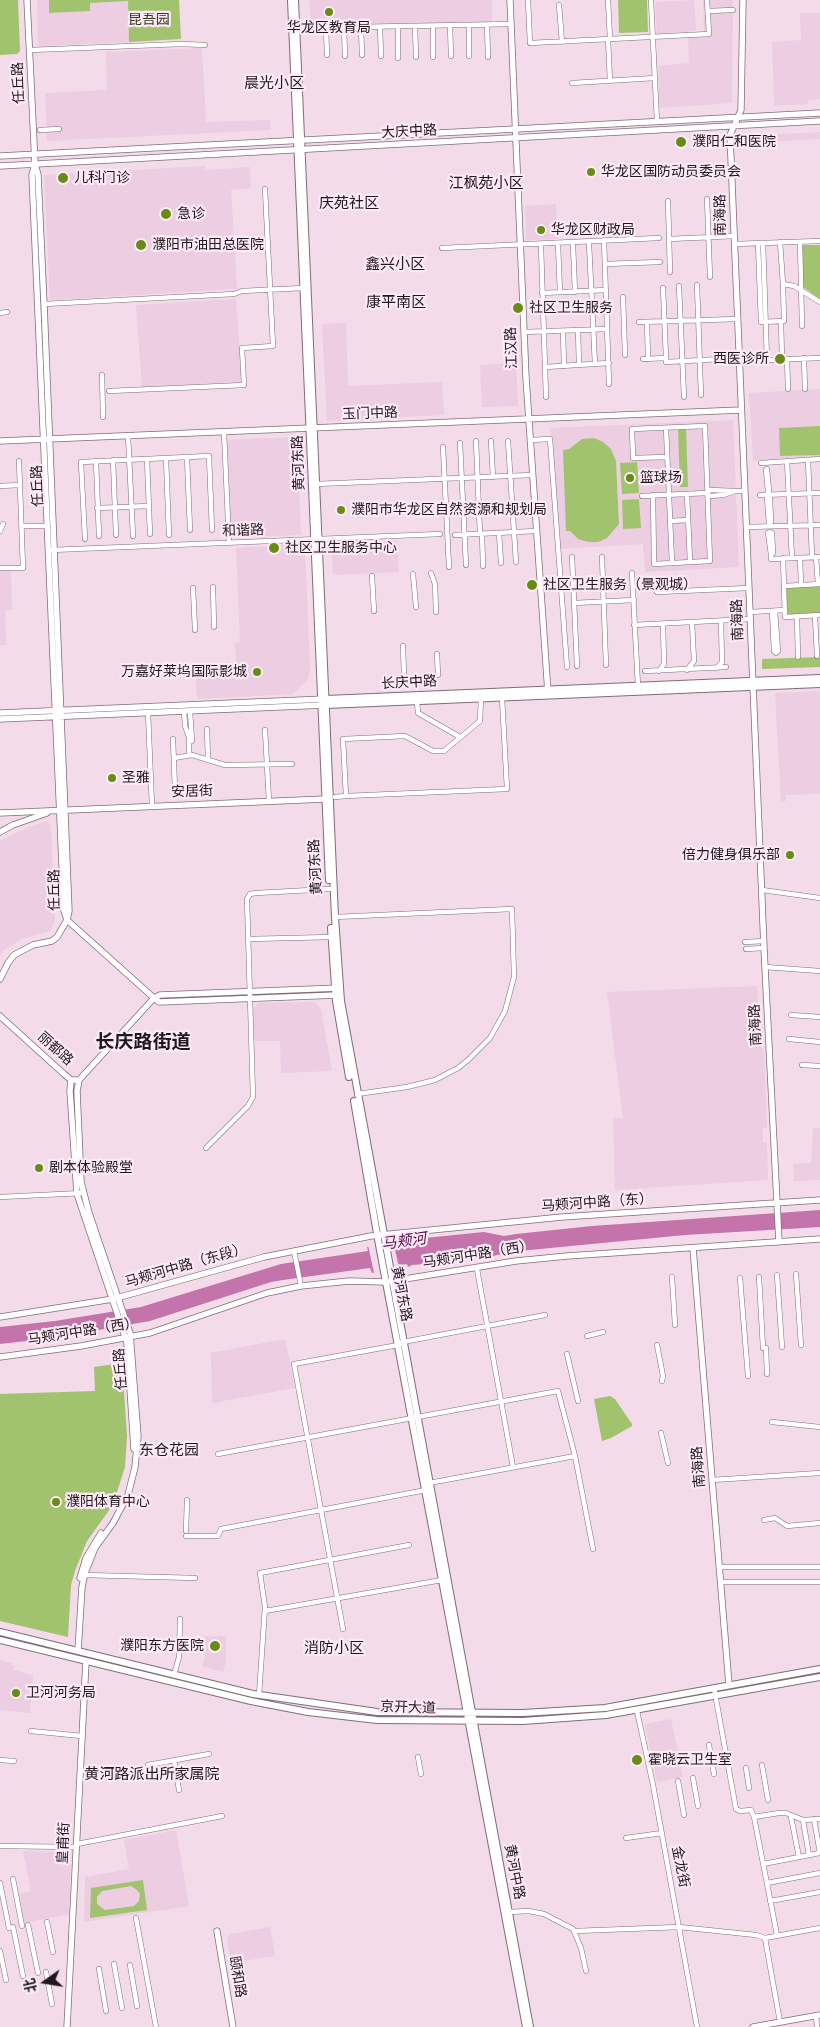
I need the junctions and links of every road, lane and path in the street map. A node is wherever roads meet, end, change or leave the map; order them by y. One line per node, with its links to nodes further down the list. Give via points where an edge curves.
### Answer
1 (28, 0): 29 (street, 任丘路)
2 (291, 0): 52 (main road, 黄河东路)
3 (296, 0): 52 (main road, 黄河东路)
4 (510, 0): 13 (street, 江汉路)
5 (528, 0): 27 (street, via 530,43)
6 (608, 0): 26 (street)
7 (651, 0): 25 (street)
8 (707, 0): 12 (street)
9 (742, 0): 44 (street, 南海路, via 740,110)
10 (559, 5): 27 (street)
11 (733, 10): 12 (street)
12 (708, 11): 25 (street, via 709,34)
13 (511, 24): 16 (street); 50 (street, 江汉路)
14 (450, 25): 15 (street); 20 (street); 35 (street)
15 (469, 25): 16 (street); 36 (street)
16 (487, 25): 38 (street)
17 (380, 26): 18 (street); 22 (street); 33 (street)
18 (398, 26): 19 (street); 39 (street)
19 (415, 26): 20 (street); 34 (street)
20 (433, 26): 37 (street)
21 (344, 27): 22 (street); 24 (street); 32 (street)
22 (362, 27): 31 (street)
23 (302, 28): 24 (street)
24 (326, 28): 30 (street)
25 (653, 37): 26 (street); 40 (street)
26 (609, 39): 27 (street); 41 (street)
27 (562, 42)
28 (205, 45): 29 (street)
29 (30, 50): 54 (street, 任丘路)
30 (327, 55)
31 (362, 55)
32 (345, 56)
33 (381, 56)
34 (416, 56)
35 (451, 56)
36 (469, 56)
37 (434, 57)
38 (488, 57)
39 (398, 58)
40 (655, 78): 41 (street); 46 (street)
41 (610, 81): 42 (street)
42 (572, 83)
43 (820, 113): 44 (street, 大庆中路)
44 (737, 118): 46 (street, 大庆中路); 47 (street, 南海路)
45 (820, 121): 47 (street, 大庆中路)
46 (657, 122): 50 (street, 大庆中路)
47 (734, 126): 51 (street, 大庆中路); 61 (street, 南海路, via 730,135)
48 (59, 129): 49 (street)
49 (40, 130)
50 (516, 130): 51 (street, 江汉路); 52 (street, 大庆中路)
51 (516, 138): 53 (street, 大庆中路); 70 (street, 江汉路)
52 (300, 141): 53 (main road, 黄河东路); 54 (street, 大庆中路)
53 (300, 149): 56 (street, 大庆中路); 84 (main road, 黄河东路); 138 (main road, 黄河东路)
54 (34, 154): 55 (street, 大庆中路); 56 (street, 任丘路)
55 (0, 156)
56 (35, 164): 57 (street, 大庆中路); 95 (street, 任丘路); 142 (street, 任丘路, via 32,176)
57 (0, 166)
58 (265, 189): 87 (street)
59 (707, 199): 62 (street)
60 (668, 201): 64 (street)
61 (734, 236): 62 (street); 72 (street, 南海路)
62 (708, 237): 64 (street); 80 (street)
63 (659, 238): 65 (street)
64 (669, 239): 79 (street)
65 (604, 240): 70 (street); 78 (street)
66 (820, 241): 68 (street)
67 (780, 242): 68 (street); 69 (street); 81 (street)
68 (800, 242): 86 (street)
69 (761, 243): 72 (street); 105 (street, via 761,322)
70 (520, 244): 76 (street); 111 (street, 江汉路)
71 (589, 244): 89 (street)
72 (734, 244): 98 (street, 南海路)
73 (558, 245): 90 (street)
74 (573, 245): 91 (street)
75 (541, 246): 92 (street)
76 (442, 248)
77 (660, 262): 78 (street)
78 (605, 264): 88 (street)
79 (670, 272)
80 (710, 277)
81 (783, 284): 86 (street); 102 (street, via 784,321)
82 (696, 285): 99 (street)
83 (679, 286): 101 (street)
84 (304, 288): 87 (street); 138 (main road, 黄河东路)
85 (663, 288): 100 (street)
86 (801, 289): 94 (street); 106 (street)
87 (270, 290): 95 (street); 131 (street, via 273,346 242,348 244,385)
88 (606, 290): 89 (street); 108 (street)
89 (591, 291): 91 (street); 107 (street)
90 (560, 292): 91 (street); 92 (street)
91 (575, 292)
92 (542, 293): 112 (street)
93 (623, 297): 113 (street)
94 (820, 302)
95 (44, 304): 142 (street, 任丘路)
96 (7, 312): 97 (street)
97 (0, 313)
98 (738, 319): 99 (street); 119 (street, 南海路)
99 (698, 320): 101 (street); 118 (street)
100 (664, 321): 101 (street); 104 (street); 114 (street)
101 (681, 321): 121 (street)
102 (781, 321): 105 (street); 117 (street)
103 (638, 322): 104 (street)
104 (647, 322): 114 (street, via 646,359)
105 (766, 322): 120 (street)
106 (802, 326)
107 (593, 329): 108 (street); 109 (street); 123 (street)
108 (607, 329): 122 (street)
109 (578, 330): 110 (street); 124 (street)
110 (563, 331): 112 (street); 125 (street)
111 (524, 332): 112 (street); 137 (street, 江汉路)
112 (544, 332): 126 (street)
113 (624, 355)
114 (666, 358): 121 (street, via 666,362)
115 (804, 358): 116 (street); 117 (street); 129 (street)
116 (820, 358)
117 (784, 359): 120 (street); 130 (street)
118 (700, 360): 119 (street); 121 (street); 132 (street)
119 (739, 360): 120 (street); 135 (street, 南海路)
120 (767, 360)
121 (682, 361): 134 (street)
122 (608, 363): 123 (street); 128 (street)
123 (594, 364): 124 (street)
124 (579, 365): 125 (street)
125 (564, 366): 126 (street)
126 (545, 367): 133 (street)
127 (102, 376): 136 (street)
128 (609, 384)
129 (805, 389)
130 (788, 390)
131 (110, 391)
132 (701, 395)
133 (546, 396)
134 (684, 397)
135 (741, 410): 137 (street, 玉门中路); 172 (street, 南海路)
136 (103, 418)
137 (529, 420): 138 (street, 玉门中路); 143 (street, 江汉路)
138 (312, 428): 140 (street, 玉门中路); 169 (main road, 黄河东路); 213 (main road, 黄河东路)
139 (666, 428): 151 (street); 151 (street, via 632,429 633,458); 173 (street, via 705,426)
140 (224, 432): 141 (street, 玉门中路); 214 (street)
141 (128, 436): 142 (street, 玉门中路); 155 (street)
142 (46, 439): 144 (street, 玉门中路); 192 (street, 任丘路); 215 (street, 任丘路)
143 (530, 440): 163 (street, 江汉路); 266 (street, via 550,439)
144 (0, 441)
145 (491, 441): 165 (street)
146 (508, 441): 164 (street)
147 (476, 442): 167 (street)
148 (460, 443): 166 (street)
149 (443, 447): 168 (street)
150 (187, 457): 152 (street); 197 (street); 198 (street, via 209,456)
151 (667, 457): 179 (street)
152 (166, 458): 153 (street); 204 (street)
153 (146, 459): 155 (street); 183 (street)
154 (113, 460): 155 (street); 158 (street); 184 (street)
155 (129, 460): 185 (street)
156 (808, 460): 157 (street); 159 (street); 174 (street)
157 (820, 460)
158 (96, 461): 186 (street); 212 (street, via 81,462)
159 (787, 461): 161 (street); 178 (street)
160 (20, 462): 170 (street)
161 (767, 462): 162 (street); 177 (street)
162 (761, 463)
163 (532, 475): 164 (street); 200 (street, 江汉路)
164 (510, 476): 165 (street); 201 (street)
165 (494, 477): 167 (street)
166 (462, 478): 167 (street); 168 (street); 209 (street)
167 (478, 478): 206 (street)
168 (445, 479): 169 (street); 228 (street)
169 (316, 484): 213 (main road, 黄河东路)
170 (20, 485): 171 (street); 191 (street)
171 (0, 486)
172 (745, 491): 173 (street, via 723,496); 195 (street, 南海路)
173 (707, 493): 176 (street); 224 (street, via 710,561)
174 (809, 493): 175 (street); 178 (street); 194 (street)
175 (820, 493)
176 (687, 494): 179 (street); 187 (street)
177 (768, 494): 178 (street); 180 (street); 196 (street)
178 (789, 494): 193 (street)
179 (668, 495): 182 (street); 188 (street)
180 (760, 495)
181 (642, 496): 182 (street)
182 (653, 496): 223 (street, via 654,564)
183 (149, 506): 185 (street); 203 (street)
184 (115, 507): 185 (street); 186 (street); 207 (street)
185 (132, 507): 211 (street)
186 (98, 508): 210 (street)
187 (688, 520): 188 (street); 224 (street)
188 (670, 521): 223 (street)
189 (3, 524): 199 (street)
190 (820, 525): 194 (street)
191 (22, 526): 192 (street); 229 (street, via 23,568)
192 (46, 526): 215 (street, 任丘路)
193 (790, 526): 194 (street); 196 (street); 220 (street)
194 (810, 526): 218 (street)
195 (746, 527): 196 (street); 239 (street, 南海路)
196 (770, 527): 219 (street, via 771,559)
197 (190, 530)
198 (212, 530)
199 (0, 531)
200 (536, 531): 201 (street); 278 (street, 江汉路)
201 (514, 532): 202 (street); 222 (street)
202 (499, 533): 206 (street); 225 (street)
203 (150, 534)
204 (169, 534)
205 (440, 534): 213 (street, 和谐路)
206 (481, 534): 209 (street); 227 (street)
207 (116, 535)
208 (455, 535): 209 (street)
209 (464, 535): 226 (street)
210 (99, 536)
211 (133, 536)
212 (85, 539)
213 (316, 539): 214 (street, 和谐路); 282 (main road, 黄河东路)
214 (230, 543): 215 (street, 和谐路)
215 (50, 550): 286 (street, 任丘路)
216 (572, 557): 243 (street)
217 (602, 557): 242 (street)
218 (816, 557): 221 (street); 234 (street)
219 (783, 558): 220 (street); 236 (street)
220 (792, 558): 221 (street)
221 (800, 558): 235 (street)
222 (516, 562)
223 (672, 562): 224 (street)
224 (690, 562)
225 (501, 564)
226 (466, 565)
227 (483, 566)
228 (449, 567)
229 (0, 568)
230 (431, 573): 248 (street, via 435,584)
231 (632, 573): 241 (street)
232 (413, 574): 244 (street)
233 (372, 576): 246 (street)
234 (819, 584): 235 (street)
235 (802, 585): 236 (street)
236 (784, 586): 245 (street)
237 (213, 587): 258 (street)
238 (193, 588): 259 (street)
239 (749, 588): 240 (street); 249 (street, 南海路)
240 (657, 592)
241 (634, 600): 242 (street); 257 (street)
242 (604, 601): 243 (street); 264 (street)
243 (574, 603): 265 (street)
244 (416, 607)
245 (785, 610): 247 (street); 250 (street, via 785,617)
246 (374, 611)
247 (774, 611): 249 (street); 253 (street)
248 (436, 612)
249 (750, 612): 252 (street, 南海路)
250 (797, 616): 251 (street); 263 (street)
251 (818, 616): 262 (street)
252 (750, 619): 254 (street); 275 (street, 南海路)
253 (774, 619): 253 (street, via 774,651 776,653 778,650)
254 (720, 621): 255 (street); 268 (street, via 722,662)
255 (692, 622): 256 (street); 270 (street, via 694,661)
256 (662, 624): 257 (street); 269 (street, via 664,664)
257 (634, 625): 277 (street)
258 (214, 628)
259 (195, 630)
260 (403, 646): 272 (street)
261 (437, 654): 273 (street)
262 (816, 656)
263 (798, 657)
264 (606, 665)
265 (577, 666)
266 (567, 667)
267 (726, 667): 268 (street)
268 (717, 668): 270 (street)
269 (659, 670): 270 (street); 271 (street)
270 (687, 670)
271 (645, 671)
272 (404, 675)
273 (438, 675)
274 (820, 678): 275 (main road, 长庆中路)
275 (754, 684): 276 (main road, 长庆中路); 277 (main road, 长庆中路); 278 (main road, 长庆中路); 307 (street, 南海路)
276 (820, 684)
277 (638, 686): 278 (main road, 长庆中路)
278 (547, 692): 279 (main road, 长庆中路); 281 (main road, 长庆中路)
279 (417, 698): 280 (main road, 长庆中路); 282 (main road, 长庆中路); 290 (street, via 418,714)
280 (481, 698): 281 (main road, 长庆中路); 290 (street, via 480,721)
281 (502, 698): 298 (street, via 507,789)
282 (324, 702): 283 (street, 长庆中路); 286 (street, 长庆中路); 300 (main road, 黄河东路); 309 (main road, 黄河东路)
283 (187, 711): 284 (street, 长庆中路); 292 (street, via 185,726)
284 (148, 712): 286 (street, 长庆中路); 302 (street)
285 (0, 713): 286 (street, 长庆中路)
286 (58, 713): 287 (street, 长庆中路); 303 (street, 任丘路)
287 (0, 719)
288 (207, 729): 294 (street)
289 (265, 730): 295 (street)
290 (460, 737): 298 (street, via 440,752 429,750 405,736 343,739)
291 (173, 739): 293 (street)
292 (191, 755): 293 (street); 294 (street)
293 (174, 758): 297 (street)
294 (208, 760): 295 (street, via 225,765)
295 (268, 764): 296 (street); 301 (street)
296 (292, 764)
297 (175, 790)
298 (346, 796): 299 (street)
299 (335, 797)
300 (326, 799): 301 (street, 安居街); 306 (main road, 黄河东路)
301 (269, 801): 302 (street, 安居街)
302 (152, 806): 303 (street, 安居街)
303 (62, 810): 304 (street); 305 (street, via 23,821); 310 (street, 任丘路)
304 (0, 813)
305 (0, 832)
306 (330, 889): 311 (main road, 黄河东路); 312 (street, via 250,894 247,898)
307 (762, 890): 308 (street); 313 (street, 南海路)
308 (820, 898)
309 (335, 917): 321 (main road, 黄河东路); 333 (street, via 512,909 514,978 505,1011 490,1038 458,1068 435,1080)
310 (67, 920): 319 (street, via 52,941 33,945 14,955); 322 (street)
311 (332, 937): 312 (street); 321 (main road, 黄河东路)
312 (248, 939): 320 (street)
313 (764, 941): 314 (street); 315 (street, 南海路)
314 (746, 942)
315 (764, 948): 316 (street); 317 (street, 南海路)
316 (746, 949)
317 (765, 967): 318 (street); 338 (street, 南海路)
318 (820, 971)
319 (0, 979)
320 (249, 991): 321 (street); 322 (street, via 160,995); 323 (street)
321 (338, 991): 323 (street); 333 (main road, 黄河东路); 339 (main road, 黄河东路)
322 (154, 998): 323 (street, via 159,1002); 332 (street, 丽都路)
323 (250, 999): 334 (street, via 252,1101)
324 (791, 1015): 326 (street)
325 (0, 1016): 331 (street, 丽都路)
326 (820, 1017)
327 (789, 1039): 328 (street)
328 (820, 1042)
329 (802, 1065): 330 (street)
330 (820, 1066)
331 (71, 1080): 332 (street, 丽都路); 335 (street, 任丘路)
332 (78, 1080): 335 (street, 任丘路)
333 (357, 1094): 339 (main road, 黄河东路)
334 (206, 1148)
335 (80, 1194): 336 (street); 352 (street, 任丘路)
336 (0, 1197)
337 (820, 1200): 338 (street, 马颊河中路（东）)
338 (776, 1206): 339 (street, 马颊河中路（东）, via 562,1217); 341 (street, 南海路)
339 (380, 1235): 343 (street, 马颊河中路（东段）); 350 (main road, 黄河东路)
340 (820, 1239): 341 (street, 马颊河中路（西）)
341 (778, 1242): 342 (street, 马颊河中路（西）)
342 (693, 1248): 344 (street, 马颊河中路（西）, via 567,1256); 381 (street, 南海路)
343 (294, 1251): 351 (street); 352 (street, 马颊河中路（东段）)
344 (476, 1269): 350 (street, 马颊河中路（西）); 356 (street)
345 (796, 1274): 362 (street)
346 (777, 1275): 363 (street)
347 (672, 1277): 355 (street)
348 (759, 1277): 366 (street)
349 (740, 1278): 367 (street)
350 (389, 1281): 351 (street, 马颊河中路（西）); 360 (main road, 黄河东路)
351 (300, 1284): 358 (street, 马颊河中路（西）, via 164,1329)
352 (116, 1299): 354 (street, 马颊河中路（东段）); 358 (street, 任丘路)
353 (545, 1315): 356 (street)
354 (0, 1316)
355 (675, 1325)
356 (487, 1326): 360 (street); 370 (street)
357 (603, 1332): 359 (street)
358 (128, 1336): 365 (street, 马颊河中路（西）); 393 (street, 任丘路, via 138,1436 135,1467 128,1495 95,1548); 404 (street, 任丘路, via 134,1428 132,1467 118,1508 92,1546 81,1571)
359 (587, 1336)
360 (401, 1343): 371 (main road, 黄河东路); 375 (street, via 294,1364)
361 (657, 1345): 368 (street)
362 (801, 1345)
363 (782, 1347)
364 (567, 1354): 369 (street)
365 (0, 1357)
366 (767, 1374)
367 (748, 1376)
368 (662, 1381)
369 (578, 1400)
370 (501, 1402): 371 (street); 377 (street, via 558,1391); 379 (street)
371 (415, 1418): 375 (street); 382 (main road, 黄河东路); 383 (main road, 黄河东路)
372 (772, 1422): 373 (street)
373 (820, 1427)
374 (661, 1433): 378 (street)
375 (308, 1437): 376 (street); 385 (street)
376 (218, 1454)
377 (574, 1456): 379 (street); 389 (street)
378 (668, 1463)
379 (513, 1467): 382 (street)
380 (820, 1473): 381 (street)
381 (712, 1480): 391 (street, 南海路)
382 (429, 1483): 414 (main road, 黄河东路)
383 (426, 1490): 385 (street); 395 (main road, 黄河东路)
384 (187, 1500): 385 (street, via 186,1533 218,1536 222,1529)
385 (321, 1510): 390 (street)
386 (764, 1520): 387 (street, via 775,1518 786,1526)
387 (820, 1523)
388 (409, 1545): 390 (street)
389 (592, 1549)
390 (330, 1560): 398 (street); 399 (street, via 260,1573)
391 (720, 1567): 392 (street); 396 (street, 南海路)
392 (820, 1567)
393 (84, 1575): 394 (street); 404 (street, 任丘路)
394 (195, 1578)
395 (442, 1580): 398 (street); 414 (main road, 黄河东路)
396 (720, 1582): 397 (street); 409 (street, 南海路)
397 (820, 1582)
398 (337, 1599): 399 (street); 401 (street)
399 (265, 1612): 411 (street)
400 (180, 1619): 407 (street, via 179,1657)
401 (343, 1629)
402 (0, 1632): 404 (main road, 京开大道)
403 (0, 1640): 405 (main road, 京开大道)
404 (76, 1650): 407 (main road, 京开大道)
405 (86, 1661): 415 (main road, 京开大道, via 308,1712 376,1720); 417 (street, 皇甫街)
406 (820, 1669): 409 (main road, 京开大道)
407 (174, 1675): 411 (main road, 京开大道)
408 (820, 1677): 412 (main road, 京开大道)
409 (729, 1685): 410 (main road, 京开大道)
410 (714, 1688): 412 (street); 414 (main road, 京开大道, via 605,1708)
411 (259, 1695): 414 (main road, 京开大道, via 377,1712)
412 (715, 1696): 413 (main road, 京开大道); 437 (street, via 736,1809 740,1812 751,1810)
413 (637, 1711): 415 (main road, 京开大道, via 552,1720); 442 (street, 金龙街)
414 (470, 1713): 415 (main road, 黄河东路)
415 (471, 1722): 455 (main road, 黄河中路); 485 (main road, 黄河中路)
416 (31, 1731): 417 (street)
417 (82, 1736): 444 (street, 皇甫街)
418 (709, 1745): 428 (street)
419 (209, 1754): 422 (street)
420 (418, 1757): 427 (street)
421 (0, 1760): 423 (street)
422 (174, 1760): 424 (street); 432 (street)
423 (14, 1761)
424 (148, 1765)
425 (762, 1765): 433 (street)
426 (746, 1768): 431 (street)
427 (421, 1774)
428 (714, 1774)
429 (693, 1778): 434 (street)
430 (678, 1780): 435 (street)
431 (749, 1788)
432 (179, 1790)
433 (768, 1800)
434 (698, 1806)
435 (684, 1815)
436 (222, 1816): 444 (street)
437 (754, 1817): 438 (street, via 786,1813); 448 (street)
438 (792, 1817): 441 (street); 447 (street)
439 (814, 1819): 440 (street); 441 (street); 446 (street, via 820,1853)
440 (820, 1819)
441 (803, 1820): 446 (street)
442 (662, 1833): 443 (street); 460 (street, 金龙街)
443 (626, 1838)
444 (77, 1845): 445 (street); 482 (street, 皇甫街)
445 (0, 1846)
446 (809, 1855): 447 (street)
447 (799, 1857): 448 (street)
448 (763, 1864): 452 (street)
449 (820, 1873): 452 (street)
450 (13, 1878): 459 (street)
451 (0, 1882): 474 (street)
452 (767, 1883): 454 (street)
453 (820, 1892): 454 (street)
454 (770, 1901): 464 (street)
455 (509, 1912): 463 (street, via 528,1910 544,1914); 486 (main road, 黄河中路)
456 (136, 1918): 483 (street)
457 (47, 1922): 467 (street)
458 (28, 1925): 473 (street)
459 (22, 1926)
460 (679, 1927): 463 (street); 465 (street, via 756,1934); 487 (street, 金龙街)
461 (820, 1928): 464 (street)
462 (217, 1931): 484 (street, 颐和路)
463 (576, 1931): 471 (street)
464 (777, 1936): 465 (street)
465 (765, 1938): 481 (street)
466 (0, 1951): 475 (street)
467 (53, 1952)
468 (114, 1964): 478 (street)
469 (130, 1965): 477 (street)
470 (99, 1969): 479 (street)
471 (586, 1971)
472 (46, 1972): 476 (street)
473 (38, 1973)
474 (23, 1976)
475 (6, 1980)
476 (52, 2004)
477 (137, 2006)
478 (122, 2008)
479 (106, 2011)
480 (818, 2015): 481 (street); 489 (street)
481 (780, 2022): 488 (street)
482 (67, 2027)
483 (156, 2027)
484 (233, 2027)
485 (526, 2027)
486 (530, 2027)
487 (697, 2027)
488 (753, 2027)
489 (817, 2027)

